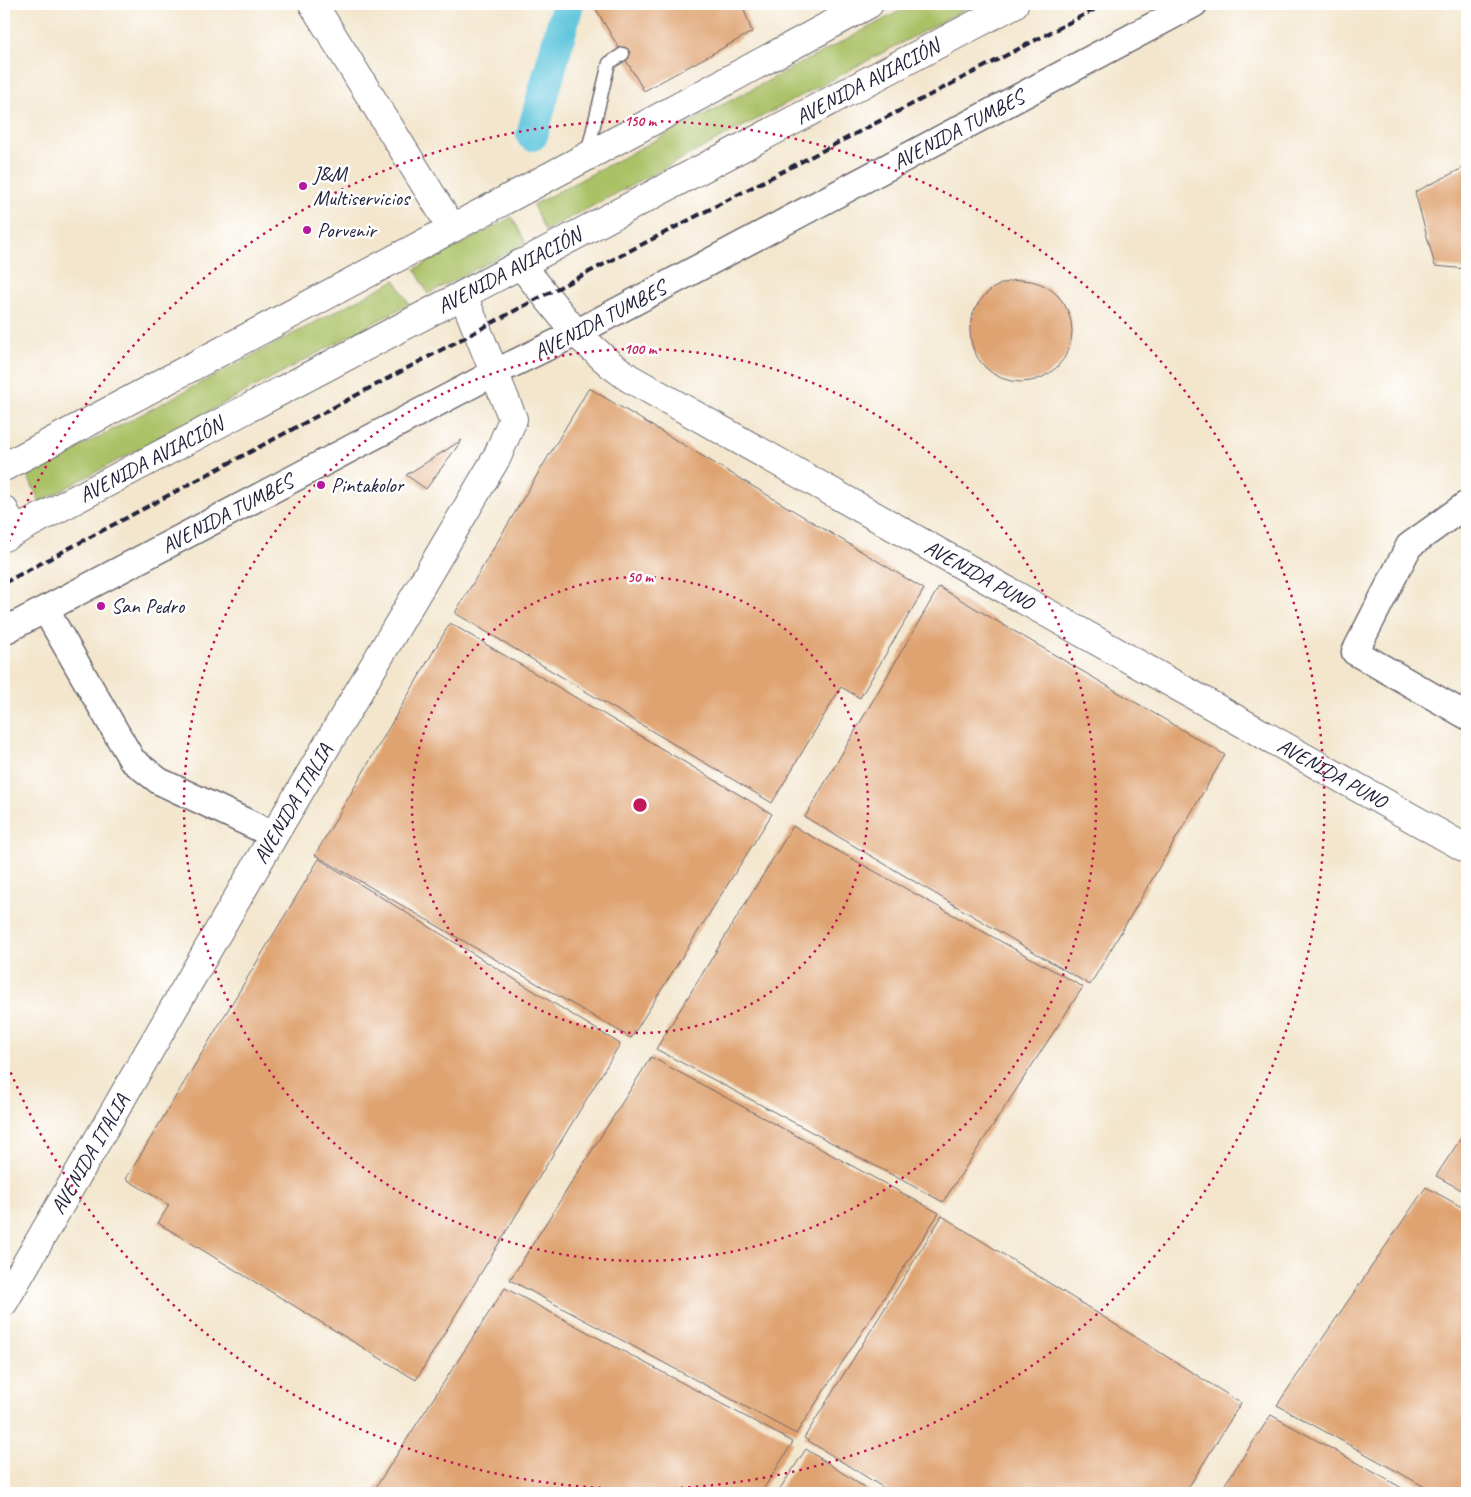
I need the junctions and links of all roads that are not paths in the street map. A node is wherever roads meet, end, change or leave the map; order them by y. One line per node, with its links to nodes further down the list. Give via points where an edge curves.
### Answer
1 (313, 4): 7 (street)
2 (869, 4): 6 (street)
3 (1014, 4): 8 (street, AVENIDA AVIACIÓN)
4 (1194, 4): 10 (street, AVENIDA TUMBES)
5 (623, 54): 6 (lane, via 609,63)
6 (586, 157): 7 (street)
7 (452, 228): 12 (street)
8 (520, 264): 9 (street, AVENIDA AVIACIÓN); 10 (street, AVENIDA PUNO)
9 (463, 295): 11 (street, AVENIDA ITALIA); 14 (street, AVENIDA AVIACIÓN)
10 (576, 333): 11 (street, AVENIDA TUMBES); 19 (street, AVENIDA PUNO, via 629,378)
11 (494, 373): 15 (street, AVENIDA TUMBES); 18 (street, AVENIDA ITALIA, via 513,420 497,457)
12 (4, 467)
13 (1467, 504): 17 (street, via 1409,546 1355,652)
14 (7, 526)
15 (45, 609): 16 (street, AVENIDA TUMBES); 18 (street, via 132,760 159,781)
16 (4, 631)
17 (1467, 716)
18 (274, 835): 20 (street, AVENIDA ITALIA)
19 (1467, 849)
20 (4, 1302)

